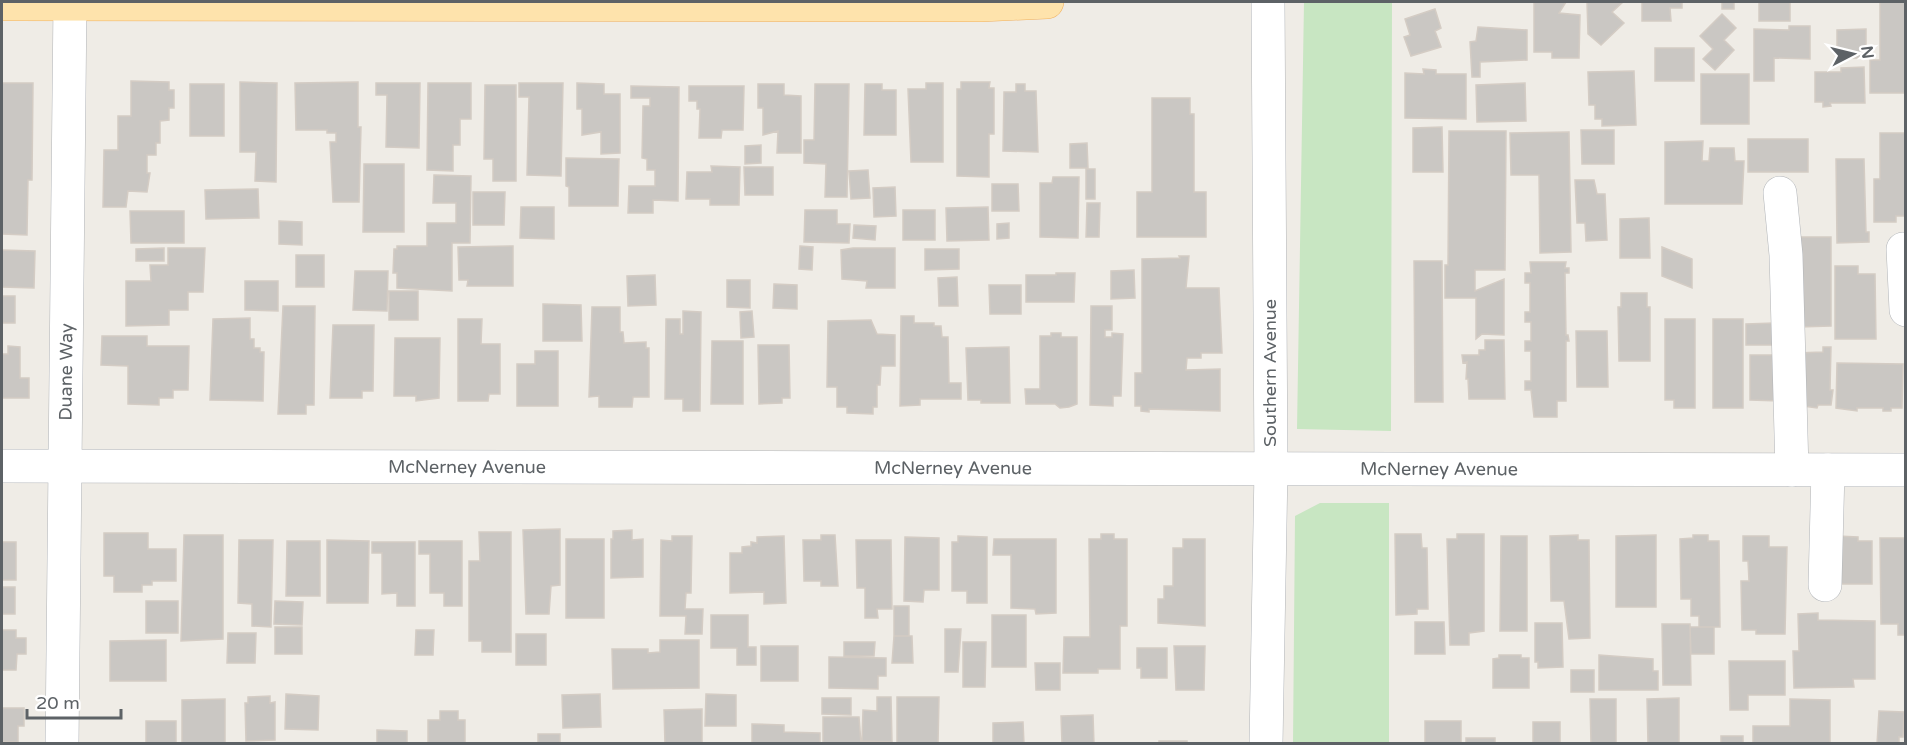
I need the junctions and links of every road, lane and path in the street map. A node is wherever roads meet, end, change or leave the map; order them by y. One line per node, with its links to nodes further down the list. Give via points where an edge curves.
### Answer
1 (1047, 2): 3 (main road)
2 (1268, 2): 10 (street, Southern Avenue)
3 (70, 3): 4 (main road); 9 (street, Duane Way)
4 (2, 4)
5 (1780, 193): 11 (street, via 1786,255)
6 (1903, 249): 7 (street)
7 (1905, 310)
8 (2, 466): 9 (street, McNerney Avenue)
9 (65, 466): 10 (street, McNerney Avenue); 15 (street, Duane Way)
10 (1270, 469): 11 (street, McNerney Avenue); 16 (street, Southern Avenue)
11 (1792, 470): 12 (street, McNerney Avenue)
12 (1828, 470): 13 (street, McNerney Avenue); 14 (street)
13 (1905, 470)
14 (1825, 585)
15 (62, 744)
16 (1266, 744)

